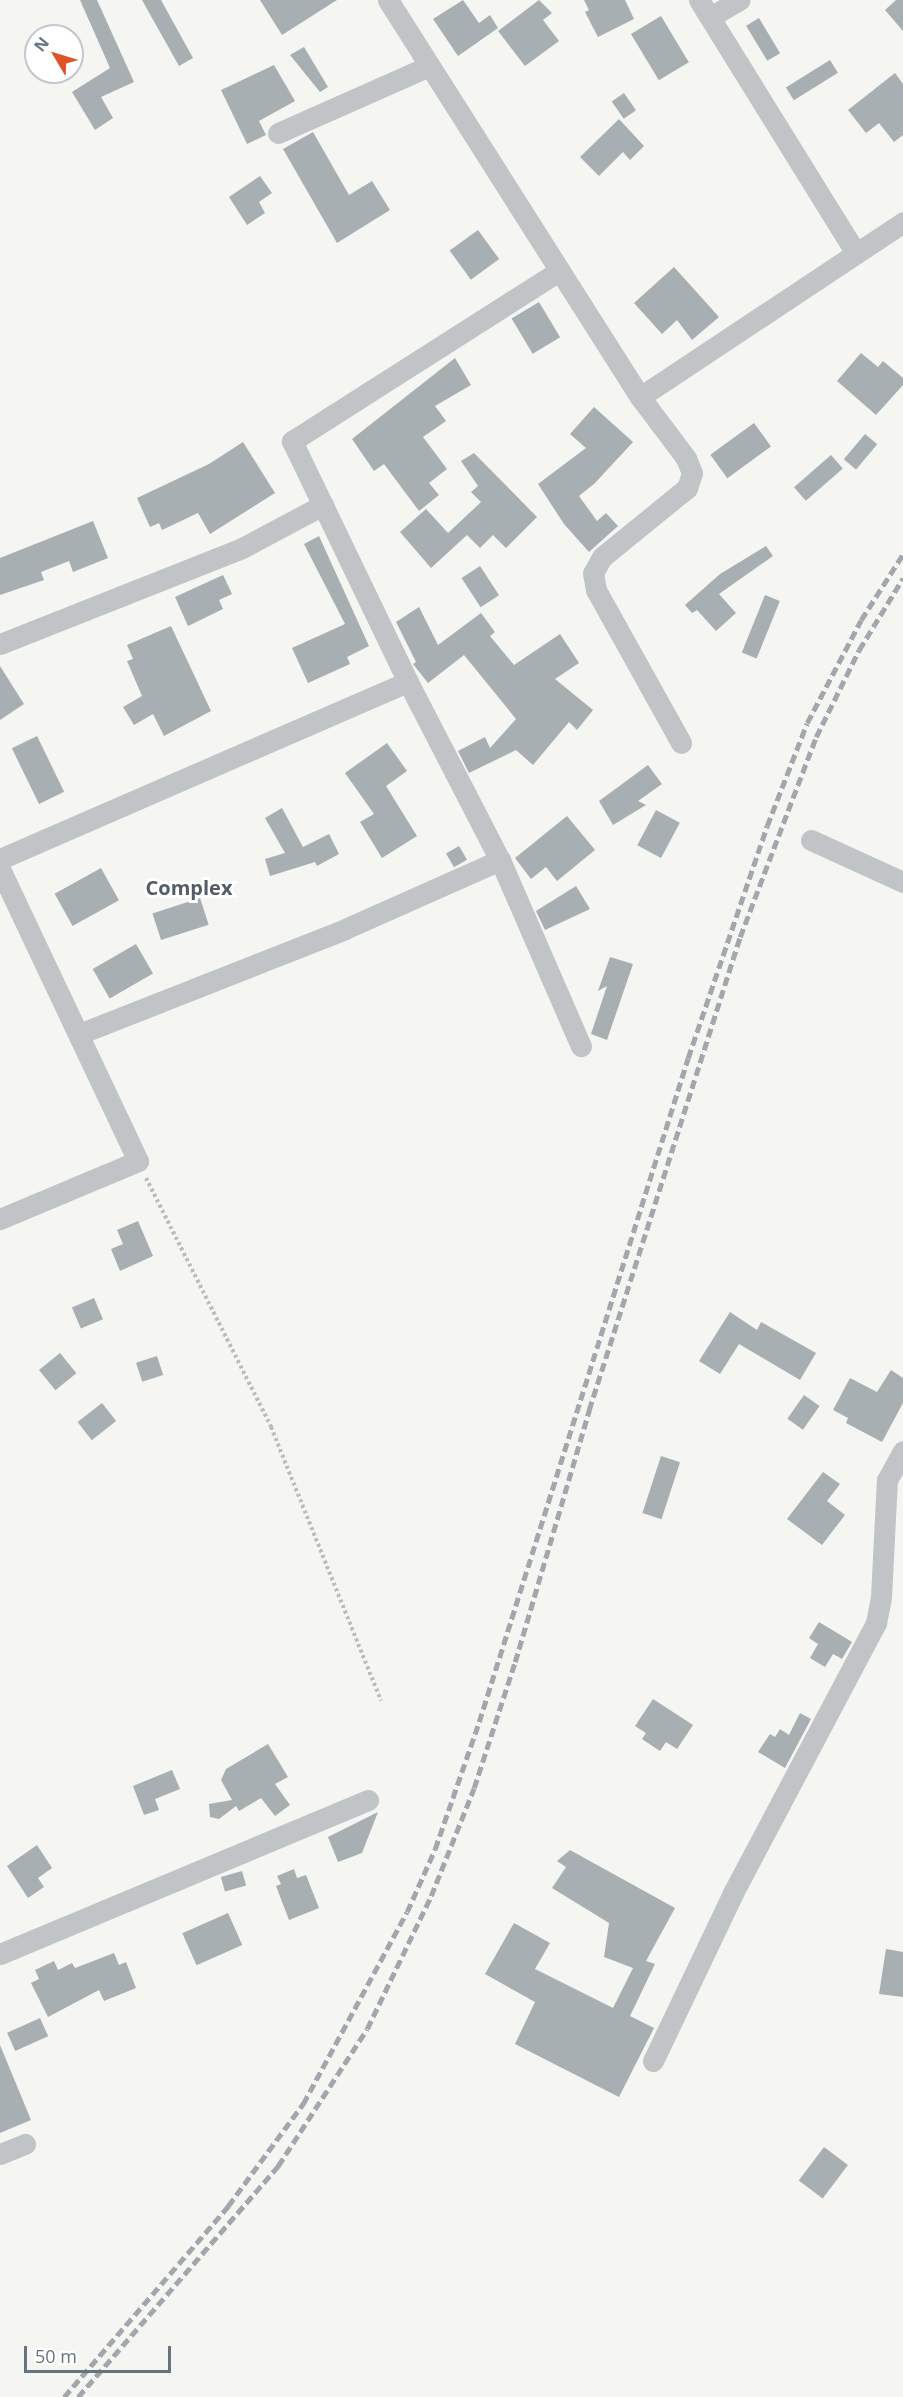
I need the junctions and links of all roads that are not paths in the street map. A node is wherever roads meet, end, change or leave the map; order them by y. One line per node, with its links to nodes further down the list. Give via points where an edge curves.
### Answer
1 (388, 0): 4 (street)
2 (740, 0): 3 (street)
3 (704, 8): 7 (street)
4 (429, 66): 5 (street); 8 (street)
5 (278, 133)
6 (903, 222): 7 (street)
7 (856, 253): 9 (street)
8 (559, 271): 9 (street); 10 (street, via 292,441)
9 (640, 397): 13 (street, via 686,458 692,473 687,488 602,557 593,573 596,590)
10 (323, 505): 11 (street, via 242,548); 12 (street)
11 (0, 644)
12 (408, 682): 15 (street); 16 (street)
13 (681, 743)
14 (811, 840): 18 (street)
15 (0, 859)
16 (500, 860): 19 (street, via 345,929); 20 (street)
17 (0, 868): 19 (street)
18 (903, 882)
19 (79, 1034): 21 (street, via 138,1161)
20 (581, 1046)
21 (0, 1219)
22 (903, 1451): 25 (street, via 888,1480 876,1623 733,1893)
23 (368, 1800): 24 (street)
24 (0, 1954)
25 (653, 2061)
26 (25, 2144): 27 (street)
27 (0, 2154)

